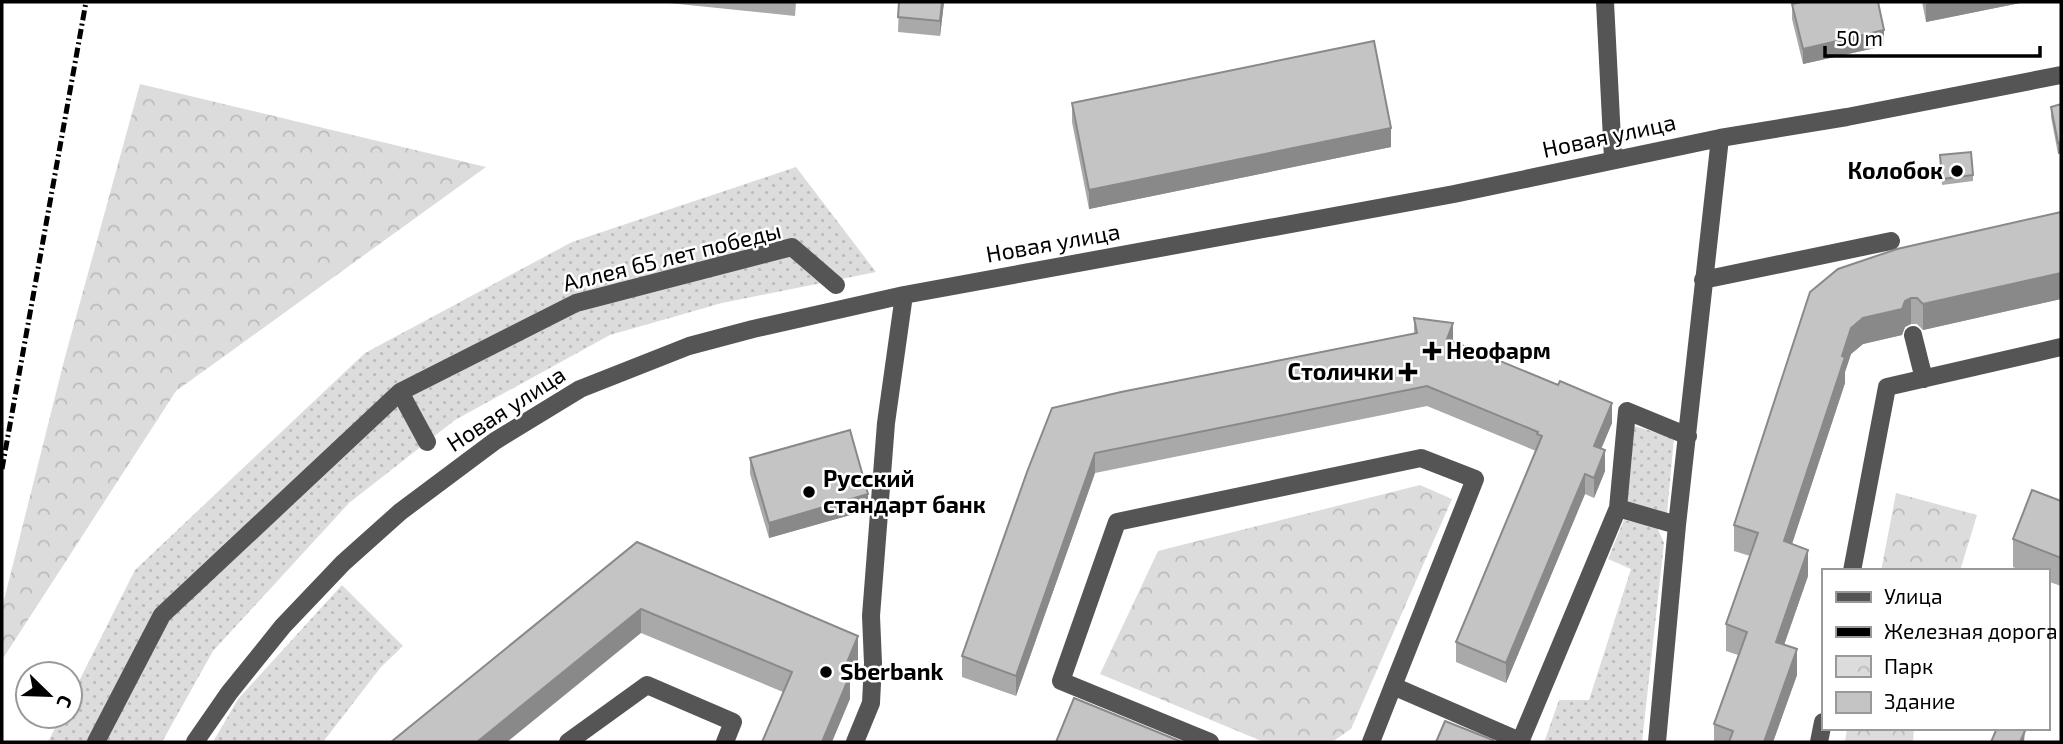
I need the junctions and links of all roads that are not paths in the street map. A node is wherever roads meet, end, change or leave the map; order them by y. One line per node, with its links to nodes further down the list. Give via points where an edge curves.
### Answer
1 (1605, 2): 4 (street)
2 (2061, 75): 3 (street, Новая улица)
3 (1720, 138): 4 (street, Новая улица); 6 (street)
4 (1613, 159): 8 (street, Новая улица, via 1454,194)
5 (1891, 242): 6 (street)
6 (1703, 280): 13 (street)
7 (836, 285): 12 (street, Аллея 65 лет победы, via 792,247 576,303)
8 (904, 295): 20 (street, Новая улица, via 688,346 580,389 535,415 400,512 343,562 283,626); 23 (street, via 886,423 871,616 871,703)
9 (1913, 335): 11 (street)
10 (2061, 347): 11 (street)
11 (1924, 379): 17 (street, via 1887,387)
12 (400, 392): 14 (street); 19 (street, Аллея 65 лет победы, via 162,615)
13 (1688, 436): 15 (street, via 1621,408); 16 (street)
14 (427, 442)
15 (1618, 508): 16 (street); 26 (street)
16 (1677, 525): 27 (street)
17 (1852, 569)
18 (1393, 686): 24 (street, via 1475,480 1421,458 1117,522 1061,681); 25 (street); 26 (street)
19 (96, 742)
20 (195, 742)
21 (568, 742): 22 (street, via 647,685 733,722)
22 (725, 742)
23 (855, 742)
24 (1210, 742)
25 (1371, 742)
26 (1521, 742)
27 (1657, 742)

